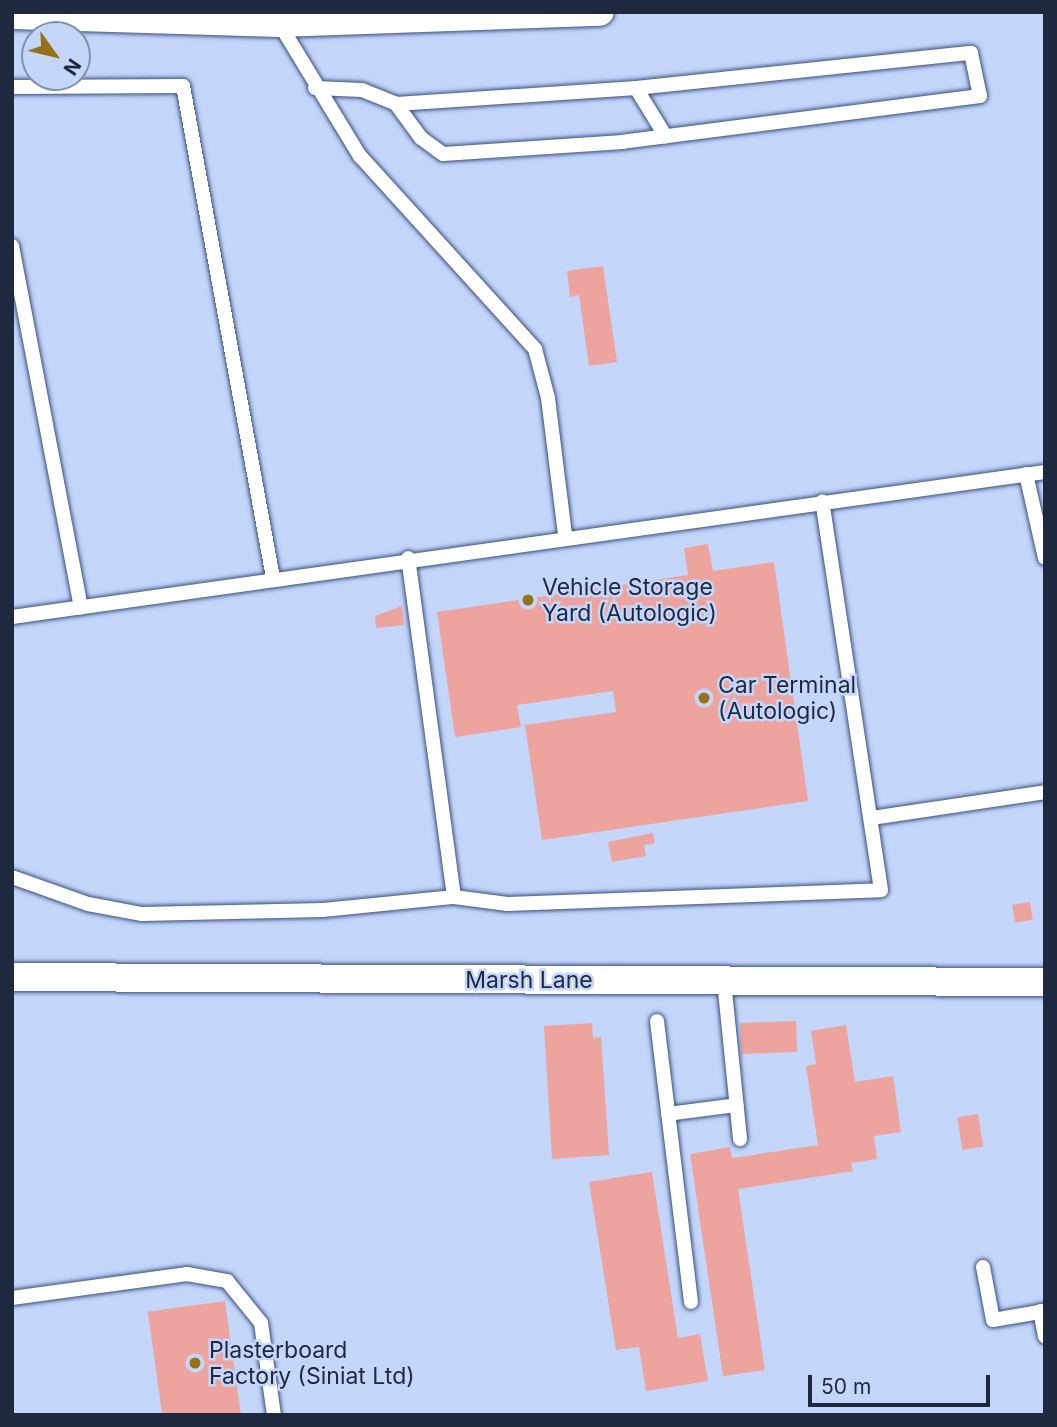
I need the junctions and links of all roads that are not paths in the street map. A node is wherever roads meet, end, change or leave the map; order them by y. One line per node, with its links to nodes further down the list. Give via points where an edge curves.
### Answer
1 (600, 12): 3 (street)
2 (12, 15): 3 (street)
3 (279, 23): 5 (lane)
4 (12, 87): 16 (lane, via 183,86)
5 (315, 88): 7 (lane, via 362,90); 13 (lane, via 360,156 535,349 548,398)
6 (636, 88): 7 (lane); 8 (lane); 8 (lane, via 971,53 980,96)
7 (396, 104): 8 (lane, via 421,138 443,153)
8 (666, 137)
9 (12, 246): 17 (lane)
10 (1045, 472): 11 (lane)
11 (1026, 474): 12 (lane); 15 (lane)
12 (822, 501): 13 (lane); 20 (lane)
13 (565, 535): 14 (lane)
14 (408, 558): 16 (lane); 22 (lane)
15 (1045, 558)
16 (273, 578): 17 (lane)
17 (81, 607): 18 (lane)
18 (12, 617)
19 (1045, 792): 20 (lane)
20 (872, 818): 22 (lane, via 881,890 508,904)
21 (12, 877): 22 (lane, via 88,904 142,914 323,910)
22 (454, 897)
23 (12, 977): 24 (street, Marsh Lane)
24 (724, 981): 25 (street, Marsh Lane); 27 (lane)
25 (1045, 982)
26 (657, 1021): 28 (lane)
27 (736, 1105): 28 (lane); 29 (lane)
28 (668, 1114): 32 (lane)
29 (740, 1139)
30 (983, 1267): 33 (lane, via 993,1320)
31 (12, 1298): 35 (lane, via 187,1274 228,1281 261,1323)
32 (691, 1302)
33 (1042, 1311): 34 (lane)
34 (1045, 1337)
35 (274, 1415)

